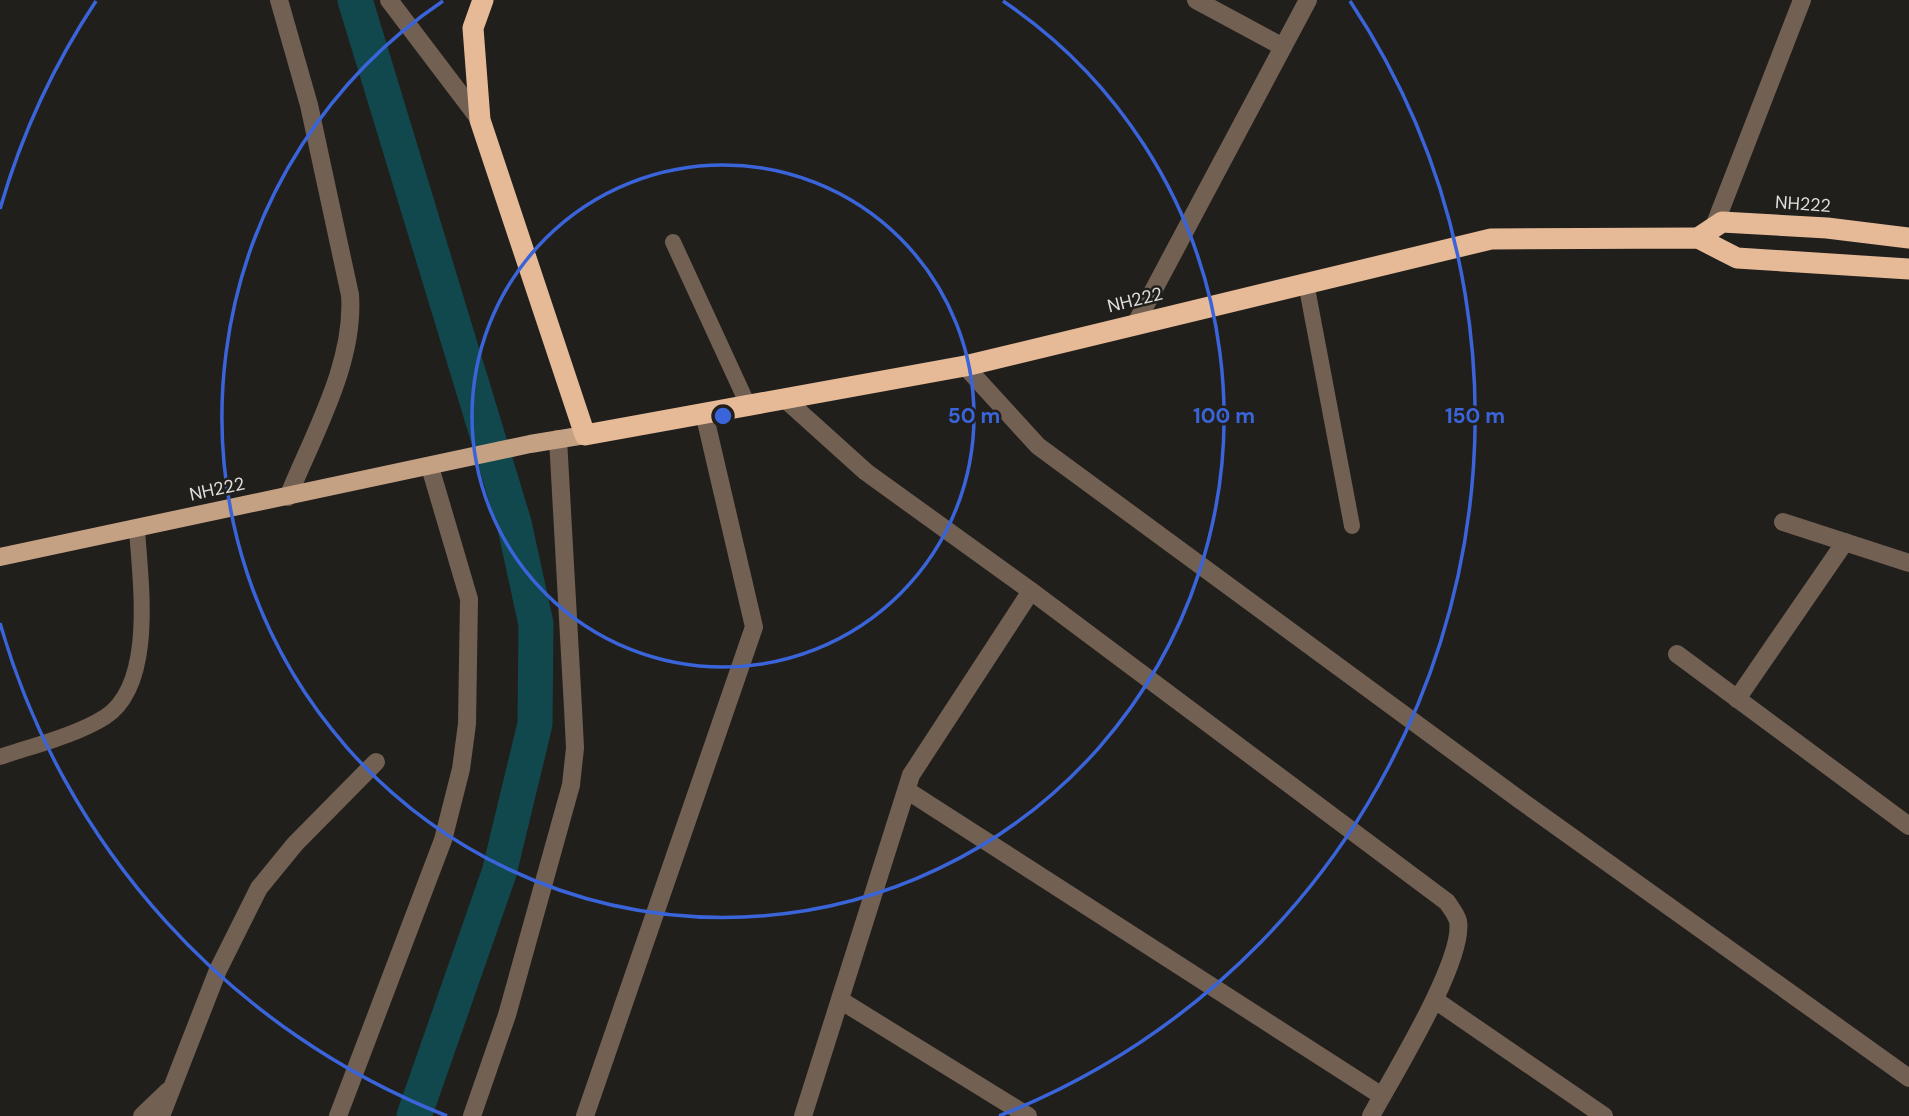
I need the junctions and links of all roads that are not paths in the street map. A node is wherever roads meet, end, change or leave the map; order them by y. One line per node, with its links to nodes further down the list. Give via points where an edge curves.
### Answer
1 (279, 0): 23 (street, via 309,105 352,319 341,366)
2 (389, 0): 8 (street)
3 (483, 0): 8 (highway, via 473,28)
4 (1196, 0): 7 (street)
5 (1308, 0): 7 (street)
6 (1802, 0): 9 (street)
7 (1283, 47): 15 (street)
8 (480, 120): 20 (highway)
9 (1715, 224): 10 (highway); 11 (highway, NH222, via 1828,228)
10 (1698, 238): 13 (highway, NH222, via 1737,258); 14 (highway, NH222, via 1491,239)
11 (1909, 238)
12 (673, 242): 18 (lane)
13 (1909, 269)
14 (1306, 283): 15 (highway, NH222); 25 (lane)
15 (1136, 323): 16 (highway, NH222)
16 (965, 366): 17 (highway, NH222); 39 (street, via 1038,446)
17 (785, 398): 18 (highway, NH222); 30 (street, via 866,472)
18 (748, 405): 19 (highway, NH222)
19 (704, 413): 20 (highway, NH222); 46 (street, via 754,627)
20 (585, 435): 21 (main road, NH222)
21 (558, 439): 22 (main road, NH222); 45 (street, via 575,748 571,785 507,1015)
22 (437, 466): 23 (main road, NH222); 44 (street, via 469,599 467,723 461,769 443,840)
23 (288, 497): 26 (main road, NH222)
24 (1783, 522): 27 (street)
25 (1352, 526)
26 (137, 529): 28 (main road, NH222); 33 (lane, via 142,619 139,663 130,687 107,716)
27 (1845, 542): 29 (street); 32 (street)
28 (0, 557)
29 (1909, 563)
30 (1031, 591): 35 (street, via 911,775); 38 (street, via 1447,902 1458,918 1458,936)
31 (1677, 654): 32 (street)
32 (1737, 699): 36 (street)
33 (0, 757)
34 (376, 762): 40 (street, via 295,844 259,888 236,929)
35 (908, 791): 37 (street); 41 (street)
36 (1909, 826)
37 (840, 1000): 47 (street); 48 (street)
38 (1435, 1000): 41 (street); 50 (street)
39 (1909, 1078)
40 (170, 1088): 42 (street); 43 (street)
41 (1381, 1096): 49 (street)
42 (142, 1116)
43 (161, 1116)
44 (338, 1116)
45 (472, 1116)
46 (585, 1116)
47 (803, 1116)
48 (1028, 1116)
49 (1371, 1116)
50 (1604, 1116)

